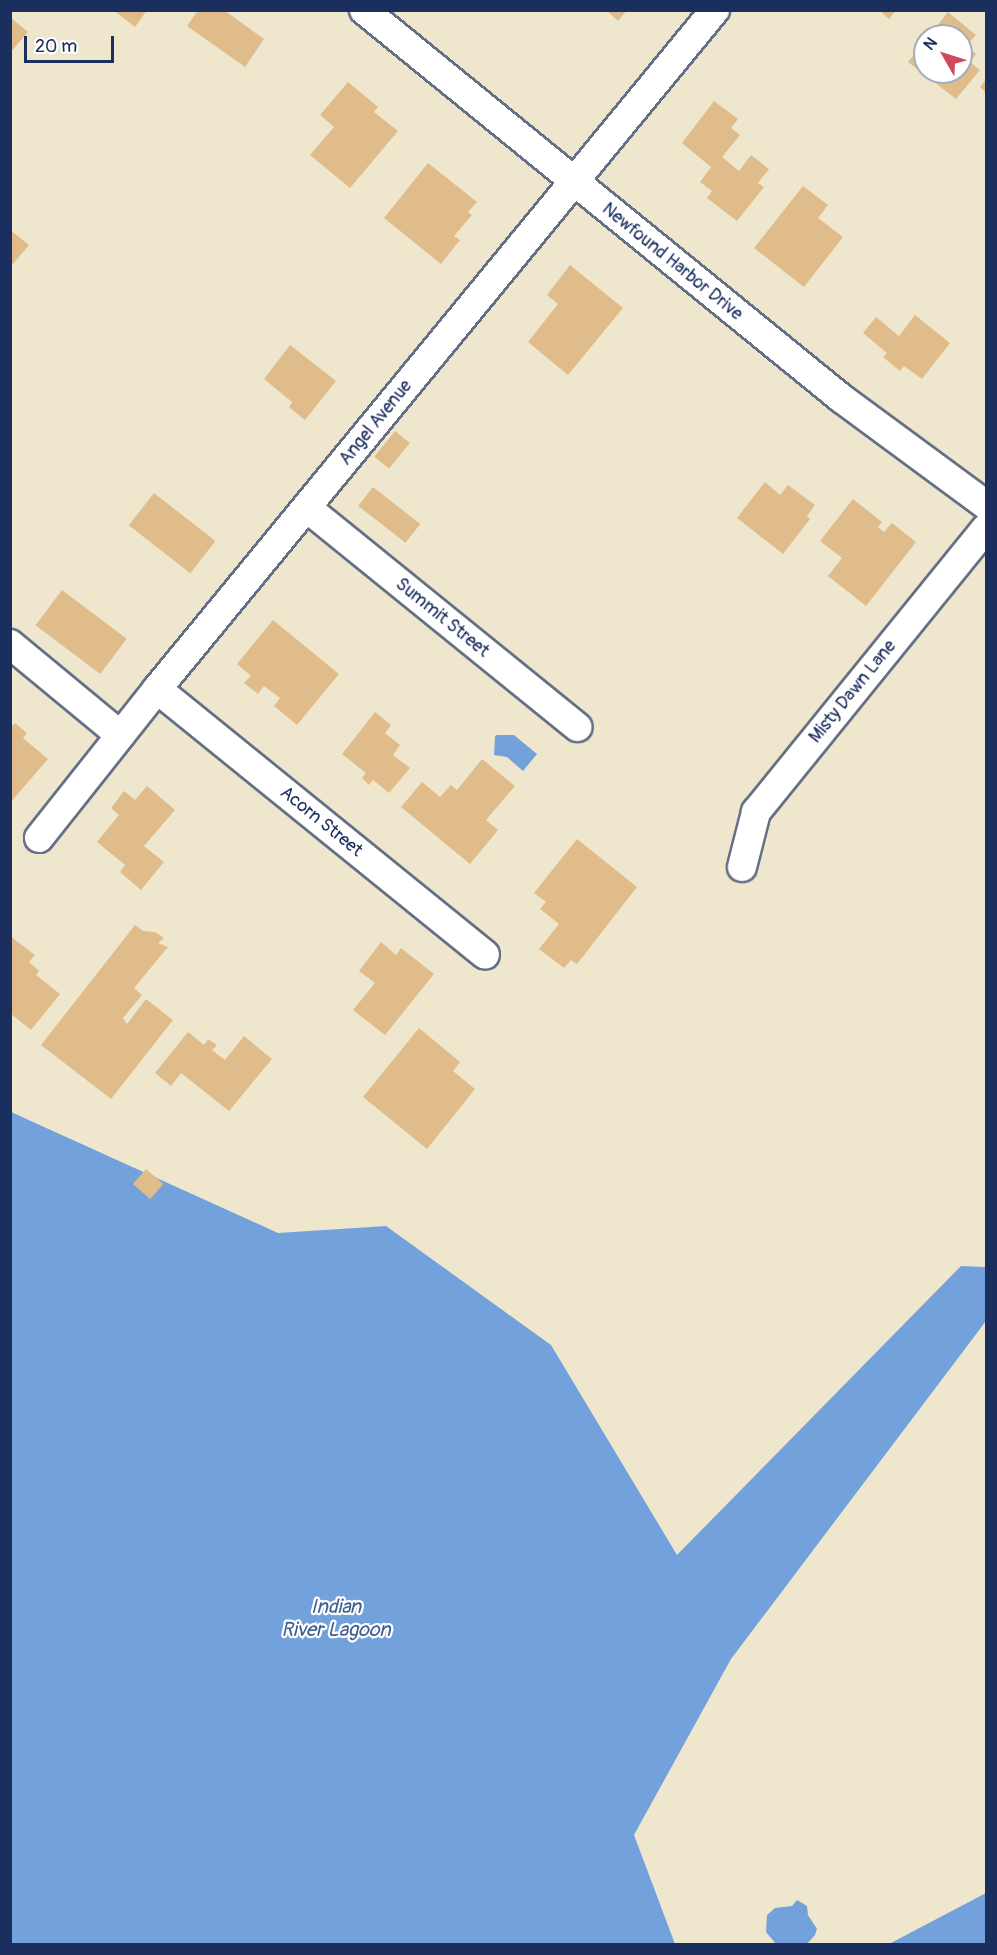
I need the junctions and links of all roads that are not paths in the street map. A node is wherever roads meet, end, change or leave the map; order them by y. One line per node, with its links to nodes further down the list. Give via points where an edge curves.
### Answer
1 (364, 10): 3 (street, Newfound Harbor Drive)
2 (715, 10): 3 (street, Angel Avenue)
3 (574, 182): 4 (street, Newfound Harbor Drive, via 841,398); 5 (street, Angel Avenue)
4 (987, 505)
5 (307, 508): 8 (street, Angel Avenue); 9 (street, Summit Street)
6 (987, 528): 12 (street, Misty Dawn Lane, via 756,812)
7 (10, 644): 10 (street)
8 (157, 689): 10 (street, Angel Avenue); 13 (street, Acorn Street)
9 (577, 727)
10 (120, 735): 11 (street, Angel Avenue)
11 (39, 838)
12 (742, 867)
13 (485, 955)

